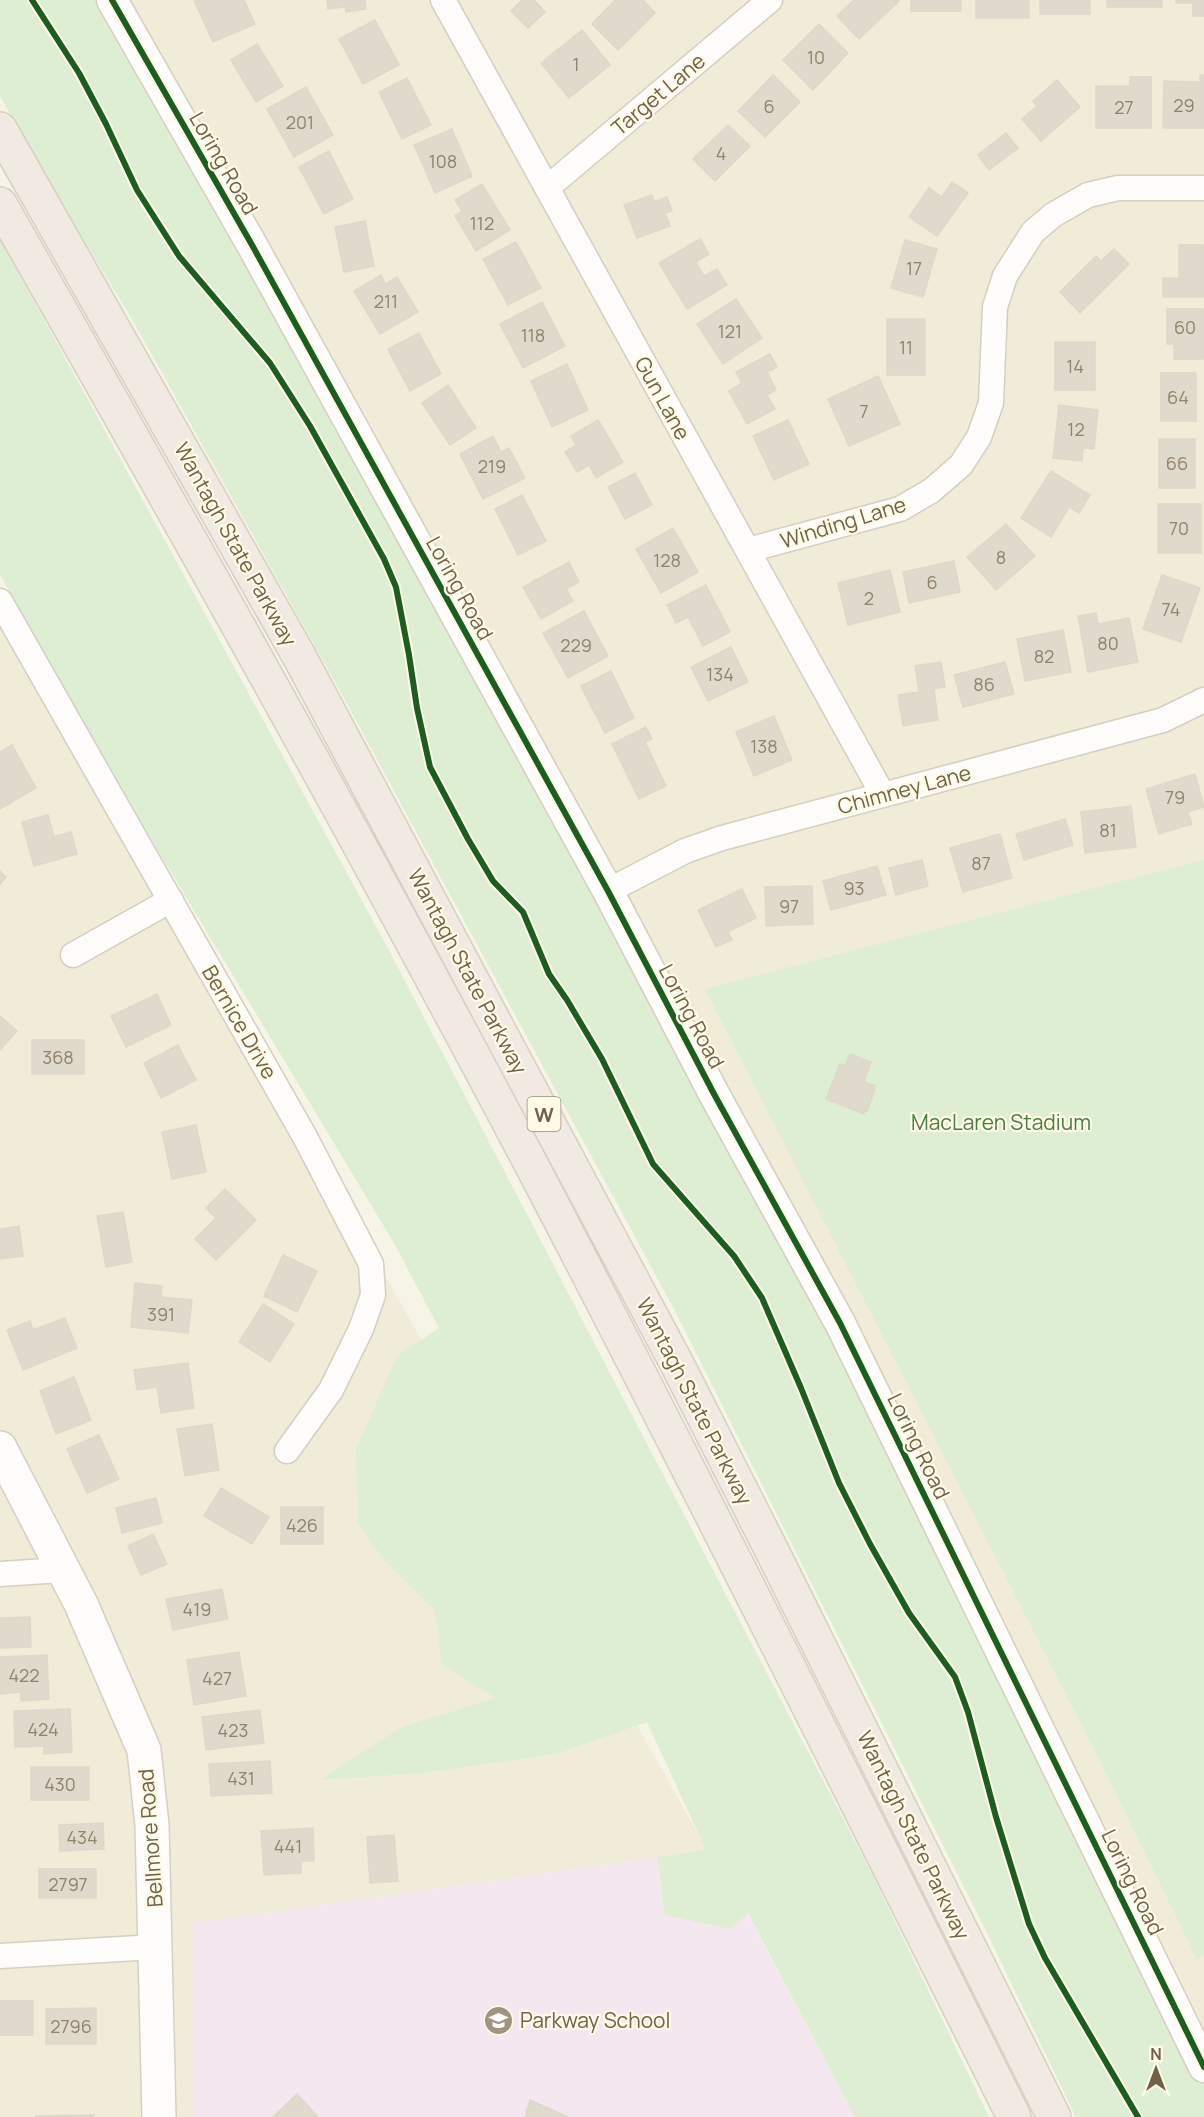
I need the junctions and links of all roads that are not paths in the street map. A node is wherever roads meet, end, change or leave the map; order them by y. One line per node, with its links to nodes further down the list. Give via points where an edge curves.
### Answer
1 (112, 0): 12 (street, Loring Road, via 258,256)
2 (443, 0): 5 (street, Gun Lane)
3 (770, 0): 5 (street, Target Lane)
4 (0, 129): 24 (highway, Wantagh State Parkway / W, via 305,666 666,1343)
5 (547, 188): 8 (street, Gun Lane)
6 (1204, 188): 8 (street, Winding Lane, via 1118,188 1088,195 1053,214 1033,232 1005,276 995,307 991,403 980,437 961,465 932,491 900,508)
7 (0, 204): 23 (highway, Wantagh State Parkway / W, via 336,802 533,1169 723,1534)
8 (748, 550): 11 (street, Gun Lane)
9 (0, 602): 13 (street, Bernice Drive)
10 (1204, 700): 11 (street, Chimney Lane, via 1163,720)
11 (883, 795): 12 (street, Chimney Lane, via 703,844)
12 (608, 891): 21 (street, Loring Road, via 840,1323)
13 (171, 900): 14 (street); 16 (street, Bernice Drive, via 305,1137 371,1264 373,1294 361,1329 331,1390)
14 (73, 955)
15 (0, 1448): 17 (main road, Bellmore Road)
16 (287, 1451)
17 (62, 1570): 18 (street); 19 (main road, Bellmore Road, via 81,1604 144,1750 152,1825)
18 (0, 1574)
19 (155, 1947): 20 (street); 22 (main road, Bellmore Road)
20 (0, 1956)
21 (1204, 2067)
22 (159, 2117)
23 (1014, 2117)
24 (1054, 2117)

